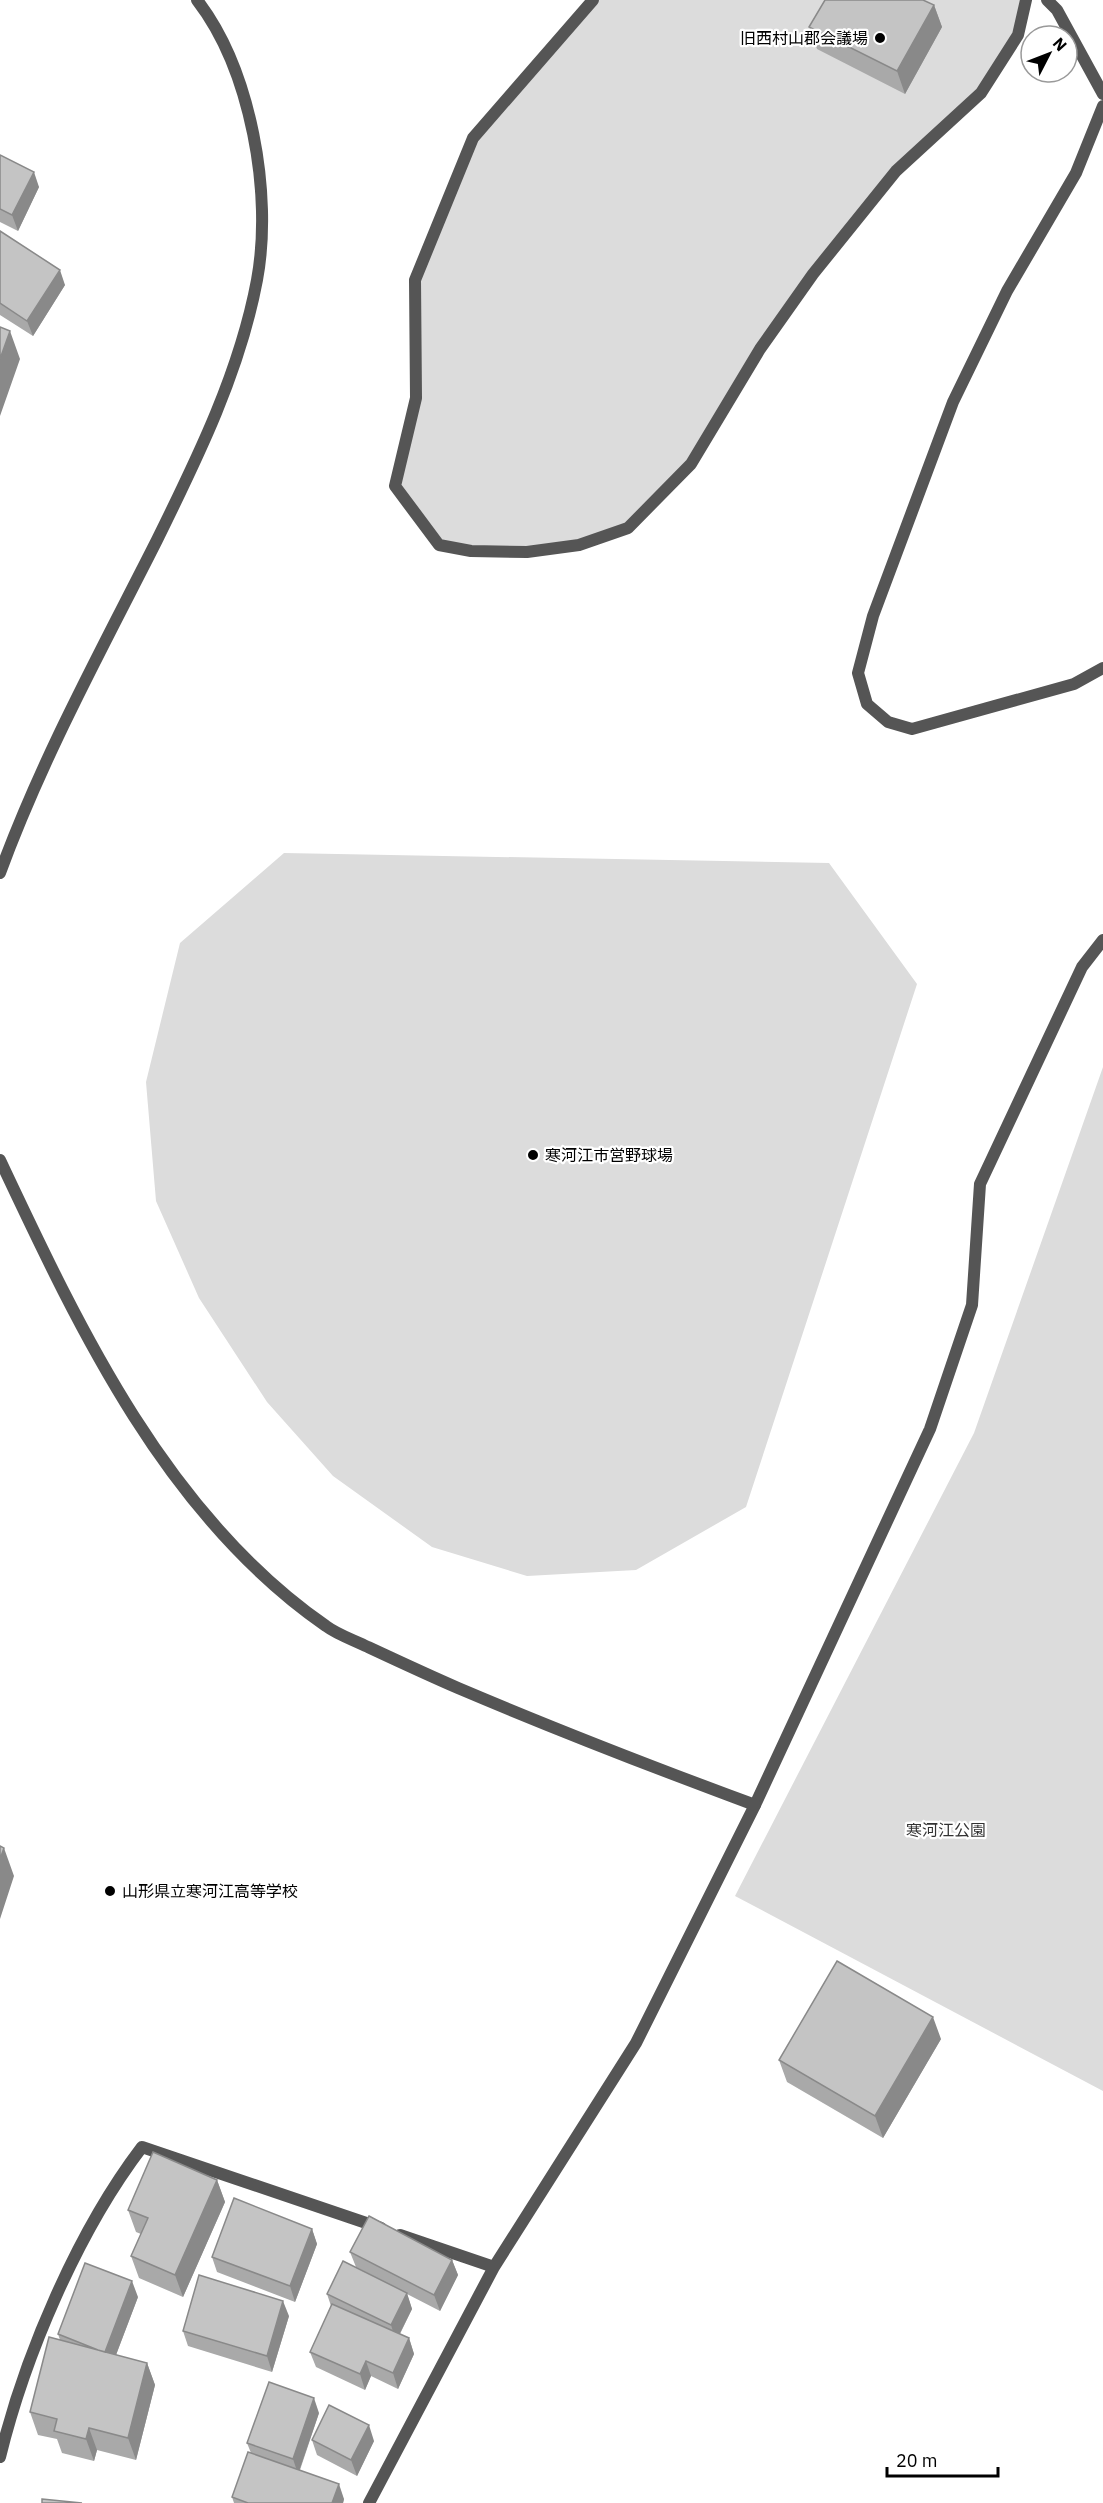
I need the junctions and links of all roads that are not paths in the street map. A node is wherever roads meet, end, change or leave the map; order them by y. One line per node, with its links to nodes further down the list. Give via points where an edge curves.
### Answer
1 (197, 0): 8 (street, via 237,75 253,127 263,201 257,278 239,352 194,466 24,808)
2 (593, 0): 3 (street, via 473,138 415,280 416,398 395,486 439,545 471,551 527,552 579,545 628,528 691,464 760,349 875,196 896,171 981,93 1018,35)
3 (1026, 0)
4 (1047, 0): 5 (street, via 1057,10)
5 (1103, 94)
6 (1103, 106): 7 (street, via 1076,173 1007,291 953,402 873,616 858,673 867,704 888,722 912,729 1074,684)
7 (1103, 668)
8 (0, 873)
9 (1103, 940): 11 (street, via 1082,967 980,1184 972,1305 930,1429)
10 (0, 1160): 11 (street, via 45,1256 168,1470 248,1563 327,1627 418,1671 638,1762)
11 (755, 1805): 12 (street, via 636,2043)
12 (494, 2267): 13 (street, via 142,2147 69,2267 11,2412); 14 (street)
13 (0, 2457)
14 (369, 2503)

